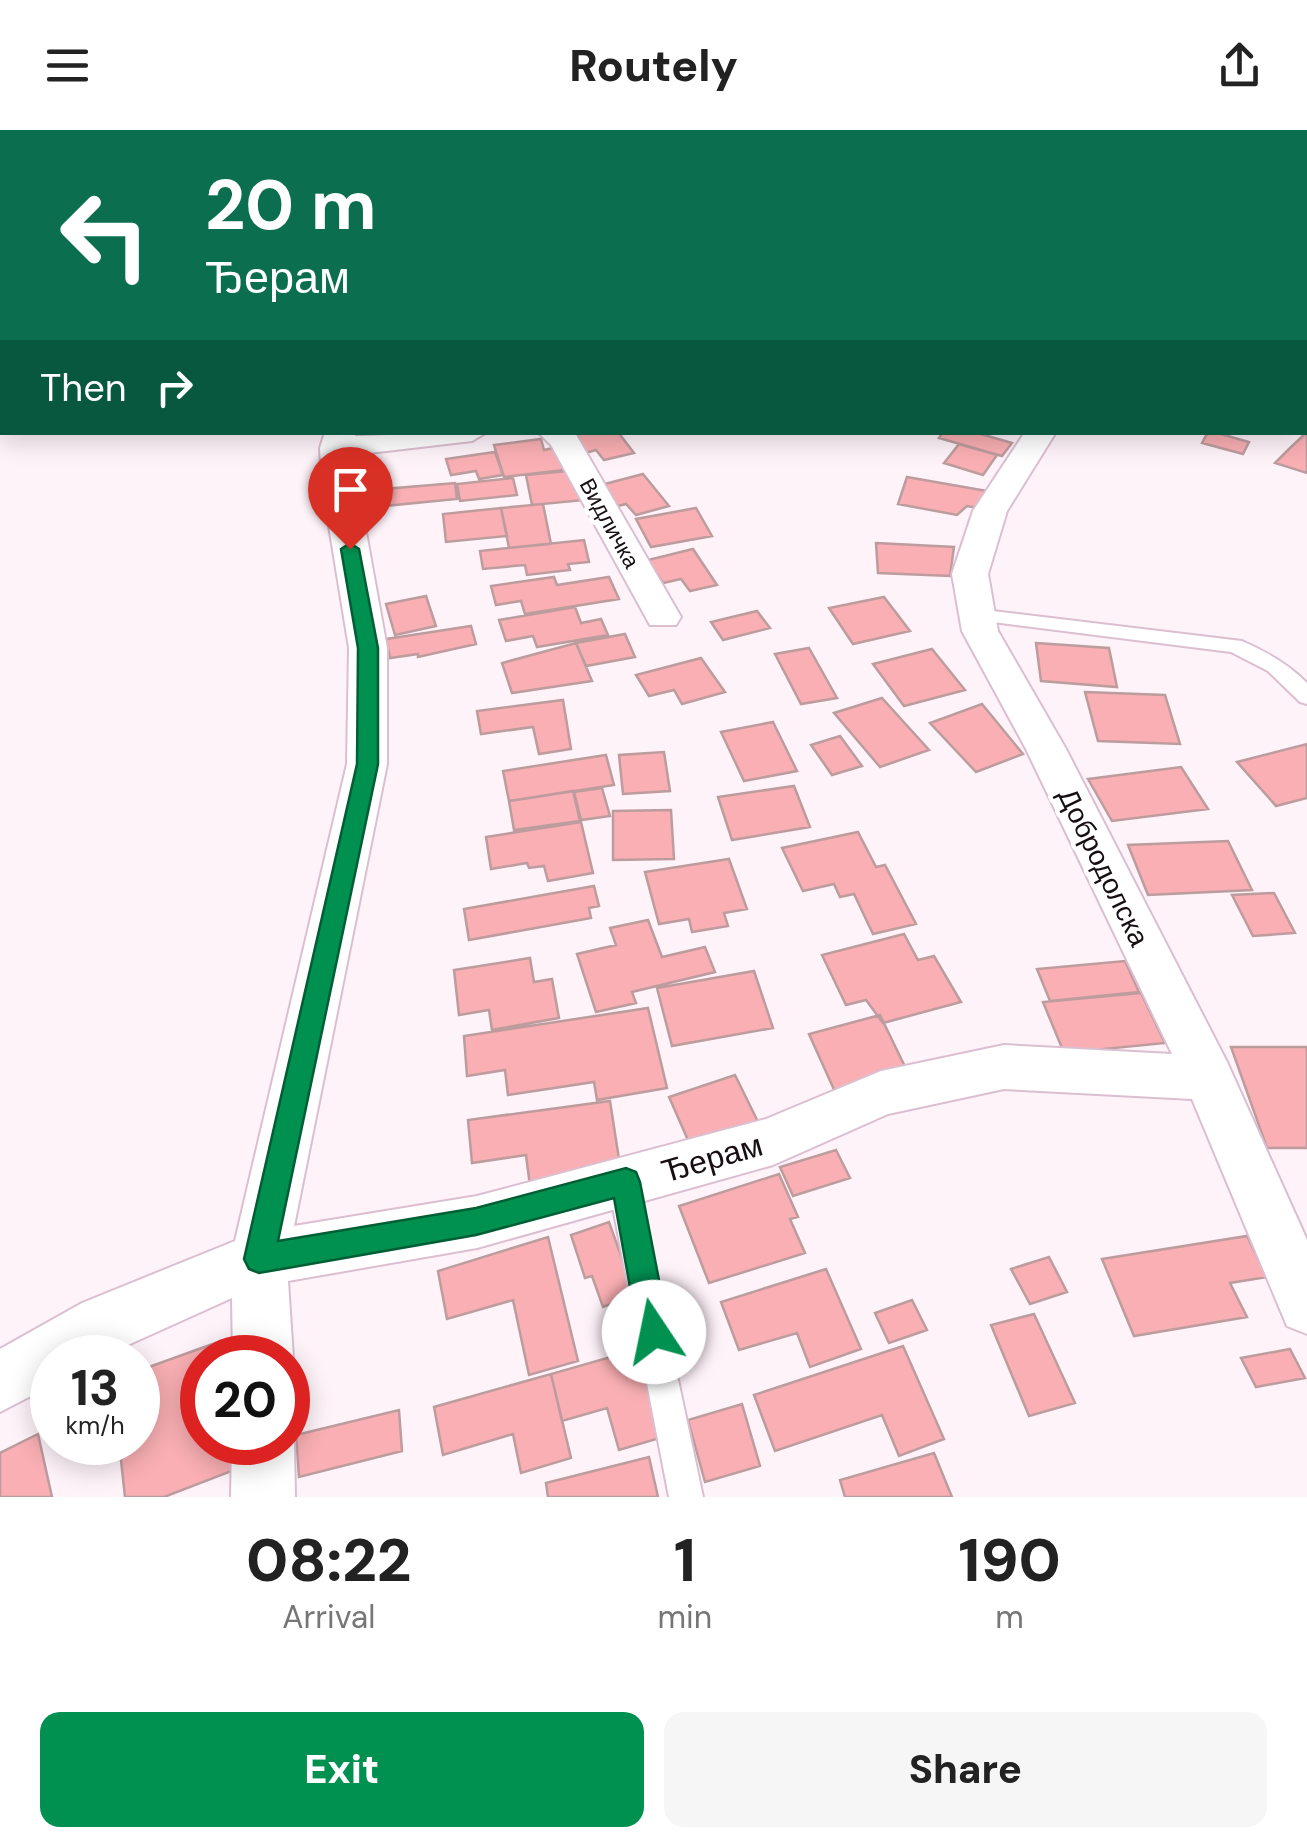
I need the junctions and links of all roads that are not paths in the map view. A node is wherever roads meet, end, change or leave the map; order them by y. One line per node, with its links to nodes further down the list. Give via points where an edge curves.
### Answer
1 (422, 435): 4 (street)
2 (557, 435): 6 (street, Видличка)
3 (1039, 435): 5 (street, Добродолска, via 990,511 970,574)
4 (339, 440): 10 (street, via 338,483 368,648 368,764)
5 (976, 615): 7 (lane, via 1236,646 1264,658); 8 (street, Добродолска)
6 (663, 617)
7 (1307, 696)
8 (1208, 1078): 9 (street, Ђерам, via 1004,1067 881,1093 773,1141); 11 (street, Добродолска)
9 (626, 1182): 10 (street, Ђерам, via 476,1222); 16 (lane)
10 (259, 1259): 12 (street); 13 (street, Ђерам, via 103,1323)
11 (1307, 1306)
12 (262, 1335)
13 (0, 1382)
14 (263, 1465): 15 (street)
15 (264, 1497)
16 (686, 1497)

